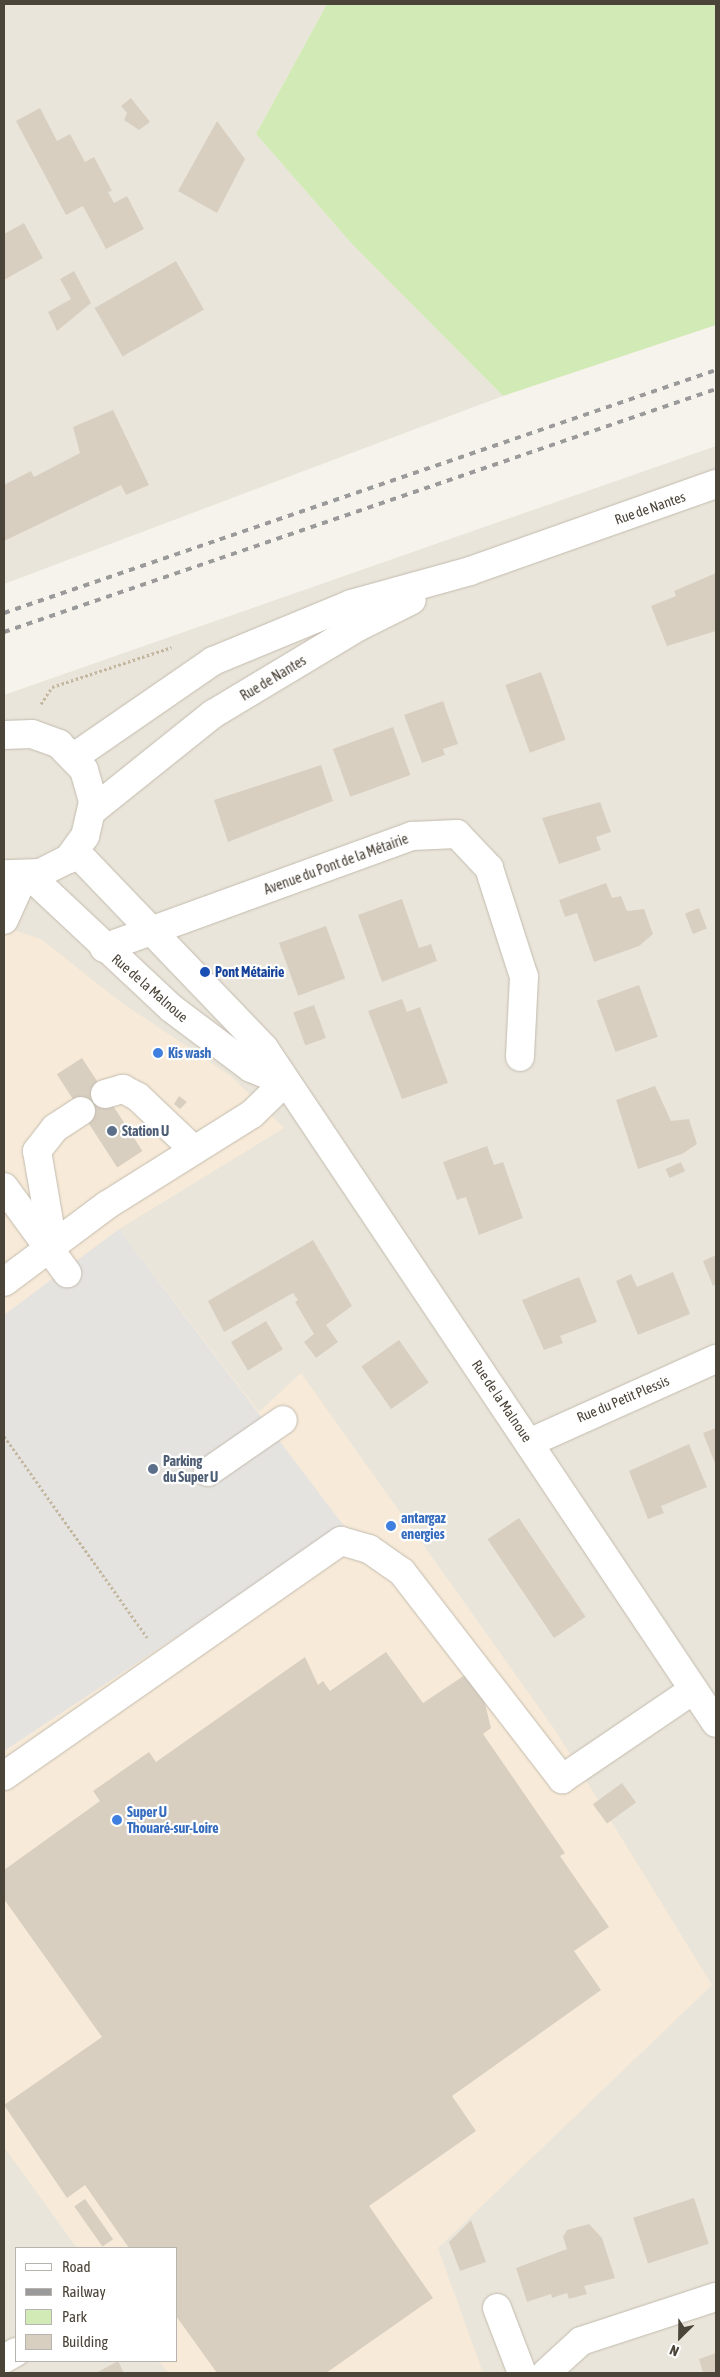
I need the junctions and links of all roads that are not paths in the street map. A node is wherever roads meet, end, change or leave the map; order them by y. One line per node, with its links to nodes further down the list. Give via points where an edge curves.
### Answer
1 (716, 484): 2 (street, Rue de Nantes)
2 (470, 571): 4 (street, Rue de Nantes, via 350,604 213,661); 5 (street, Rue de Nantes, via 358,627 213,714)
3 (4, 735): 4 (street, via 42,736)
4 (74, 757): 5 (street, via 90,785)
5 (93, 810): 6 (street, via 89,828)
6 (76, 851): 7 (street, via 50,870); 9 (street, Rue de la Malnoue)
7 (19, 875): 8 (street); 10 (street, Rue de la Malnoue)
8 (4, 920)
9 (151, 933): 10 (street, Avenue du Pont de la Métairie); 11 (street, Avenue du Pont de la Métairie, via 412,836 456,834 489,868 524,977); 12 (street, Rue de la Malnoue, via 264,1048)
10 (104, 948): 12 (street, Rue de la Malnoue, via 170,1008 207,1036 251,1068)
11 (520, 1057)
12 (285, 1082): 15 (street, via 252,1114); 22 (street, Rue de la Malnoue)
13 (106, 1094): 15 (street, via 123,1089 138,1097)
14 (81, 1111): 17 (street, via 55,1128 37,1151 50,1227)
15 (194, 1150): 17 (street)
16 (4, 1187): 17 (street)
17 (48, 1247): 18 (street); 19 (street)
18 (66, 1273)
19 (4, 1282)
20 (716, 1359): 22 (street, Rue du Petit Plessis)
21 (282, 1420): 23 (street)
22 (531, 1442): 24 (street, Rue de la Malnoue)
23 (208, 1472)
24 (693, 1690): 25 (street, Rue de la Malnoue); 26 (street, via 562,1780 402,1572 369,1549 341,1541)
25 (716, 1723)
26 (4, 1776)
27 (716, 2297): 32 (street, via 581,2341)
28 (497, 2308): 31 (street)
29 (15, 2353): 30 (street)
30 (4, 2359)
31 (522, 2373)
32 (546, 2373)

